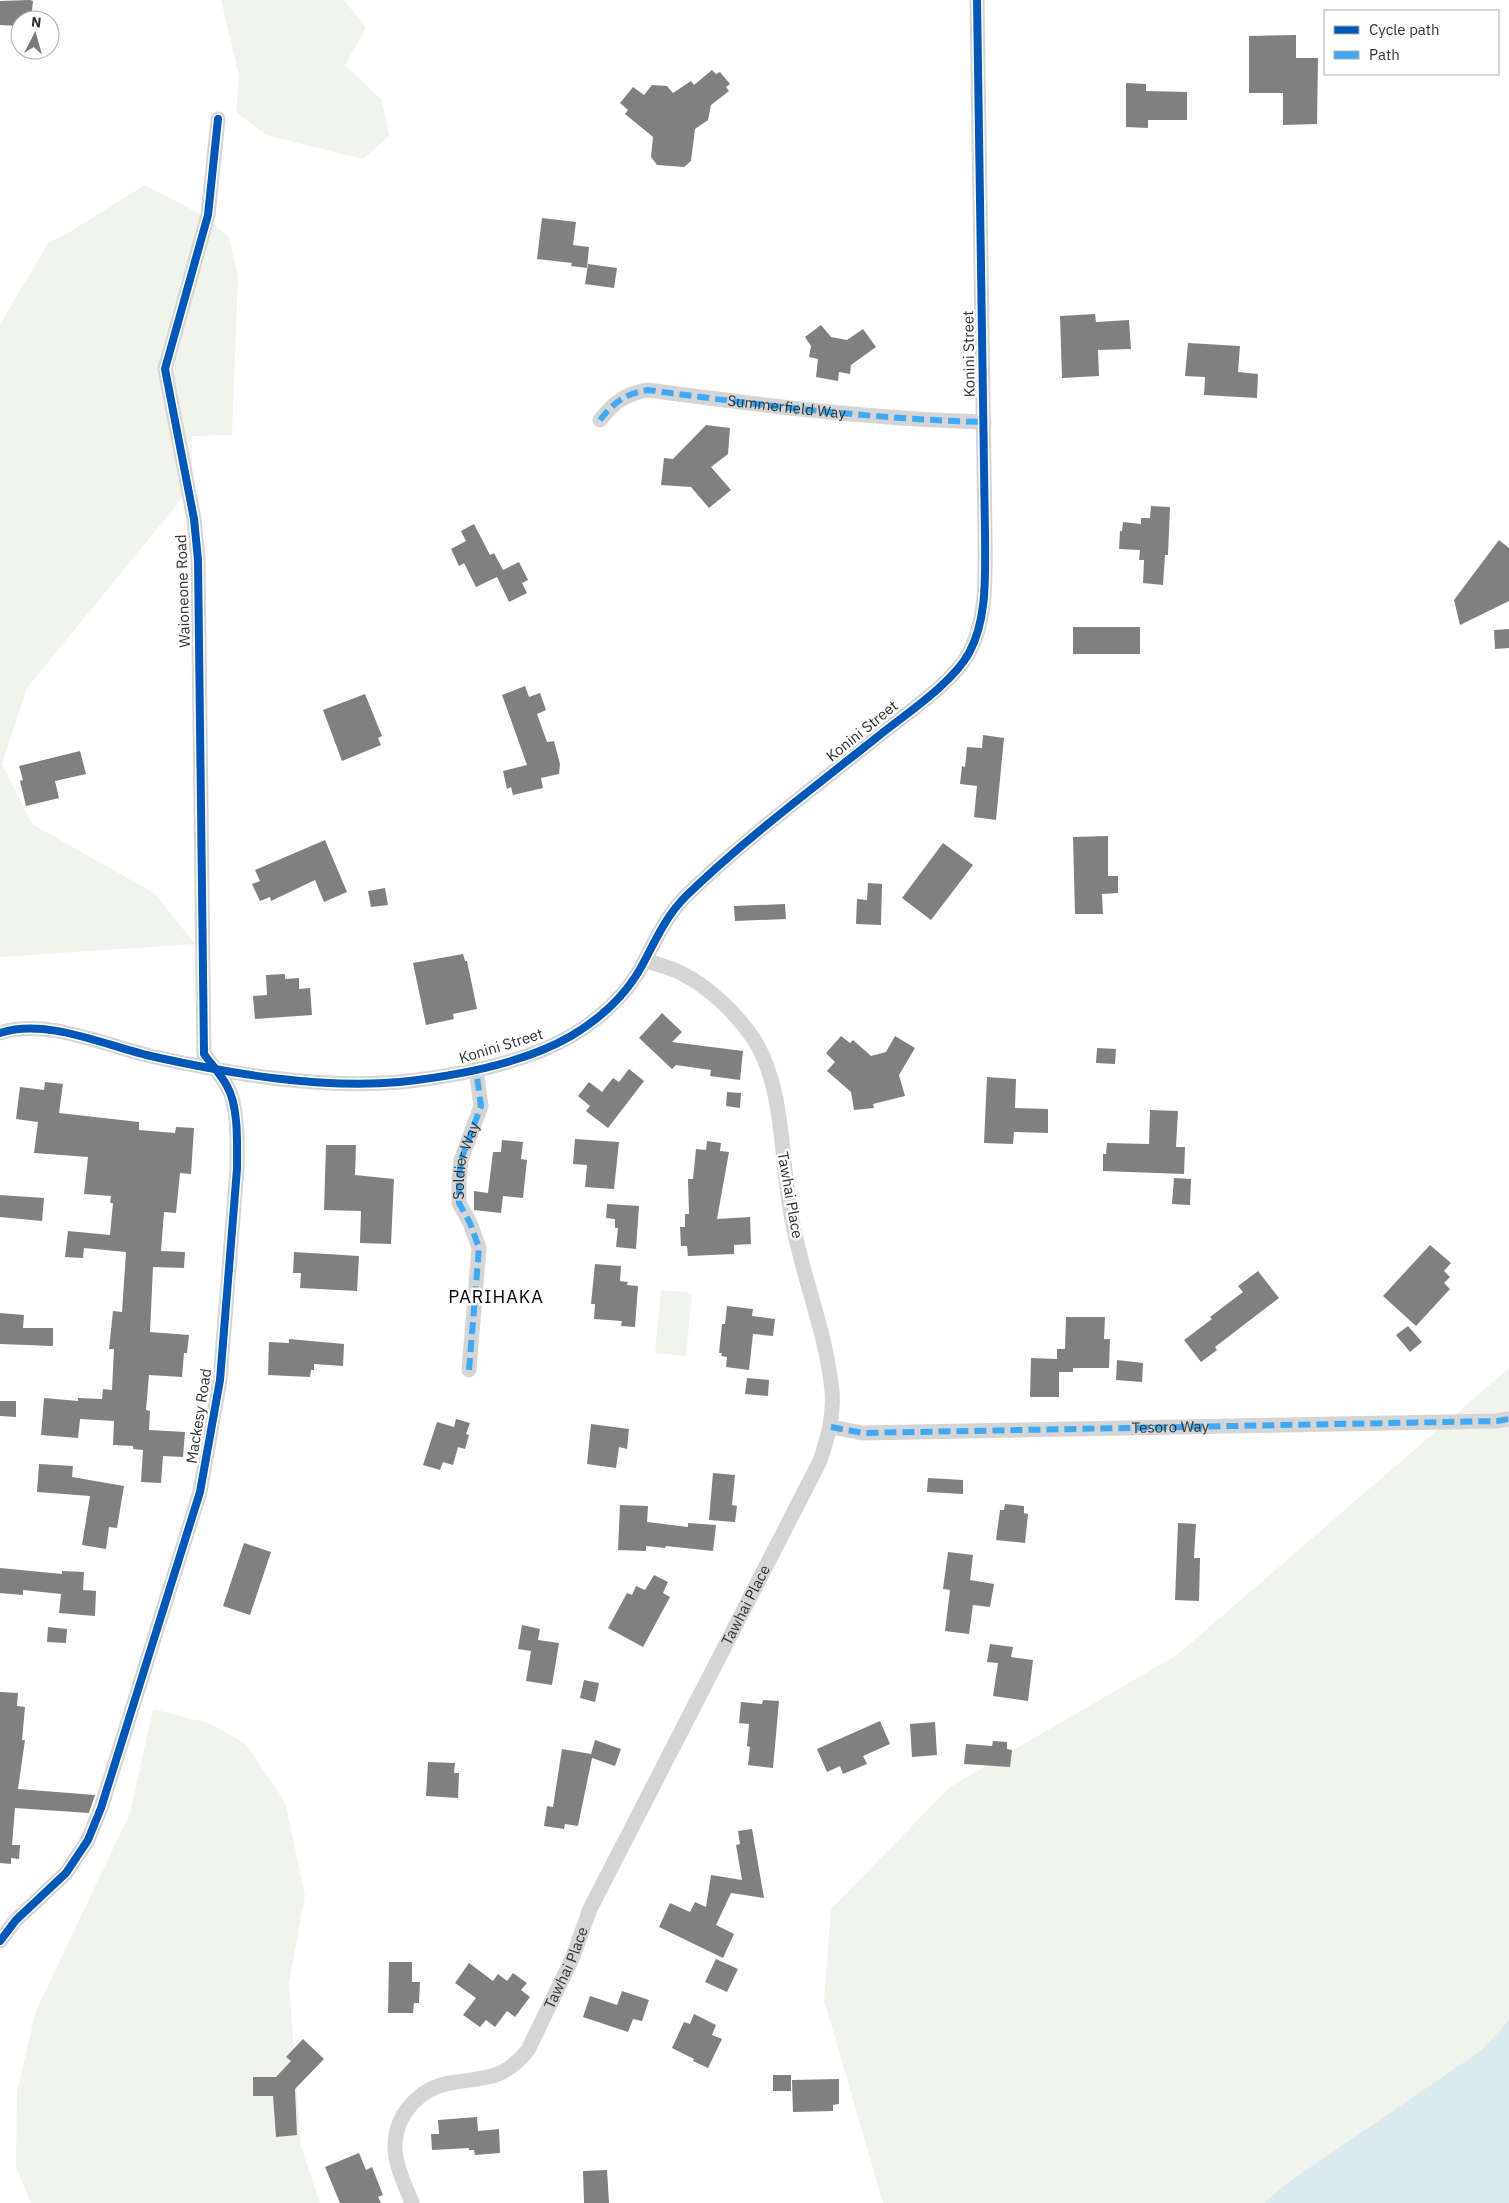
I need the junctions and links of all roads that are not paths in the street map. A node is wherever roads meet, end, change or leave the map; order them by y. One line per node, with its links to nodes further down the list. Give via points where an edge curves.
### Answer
1 (977, 0): 4 (street, Konini Street)
2 (218, 119): 7 (street, Waioneone Road, via 208,215 165,369 194,520 198,560 204,1054)
3 (600, 420): 4 (street, Summerfield Way, via 630,393 648,390 793,409)
4 (984, 422): 5 (street, Konini Street, via 984,588 976,637 966,658 920,703 773,820 684,898 669,916)
5 (645, 960): 8 (street, Konini Street, via 614,1005 571,1035 550,1047); 11 (street, Tawhai Place, via 679,972 701,985 732,1012 754,1039 765,1062 775,1092 791,1215 828,1360 832,1393)
6 (0, 1033): 7 (street, via 21,1028 52,1031)
7 (215, 1069): 8 (street, Konini Street, via 337,1083 398,1082); 12 (street, Mackesy Road, via 228,1088 234,1113 237,1169 220,1380 200,1492 88,1840 66,1873 16,1920)
8 (476, 1070): 9 (street, Soldier Way, via 481,1106 461,1160 459,1180 459,1203 479,1248)
9 (468, 1370)
10 (1509, 1419): 11 (street, Tesoro Way, via 863,1433)
11 (831, 1427): 13 (street, Tawhai Place, via 820,1461 590,1909 572,1959 528,2050 518,2062 492,2077 449,2083 432,2089 409,2106 394,2145)
12 (0, 1941)
13 (412, 2203)

